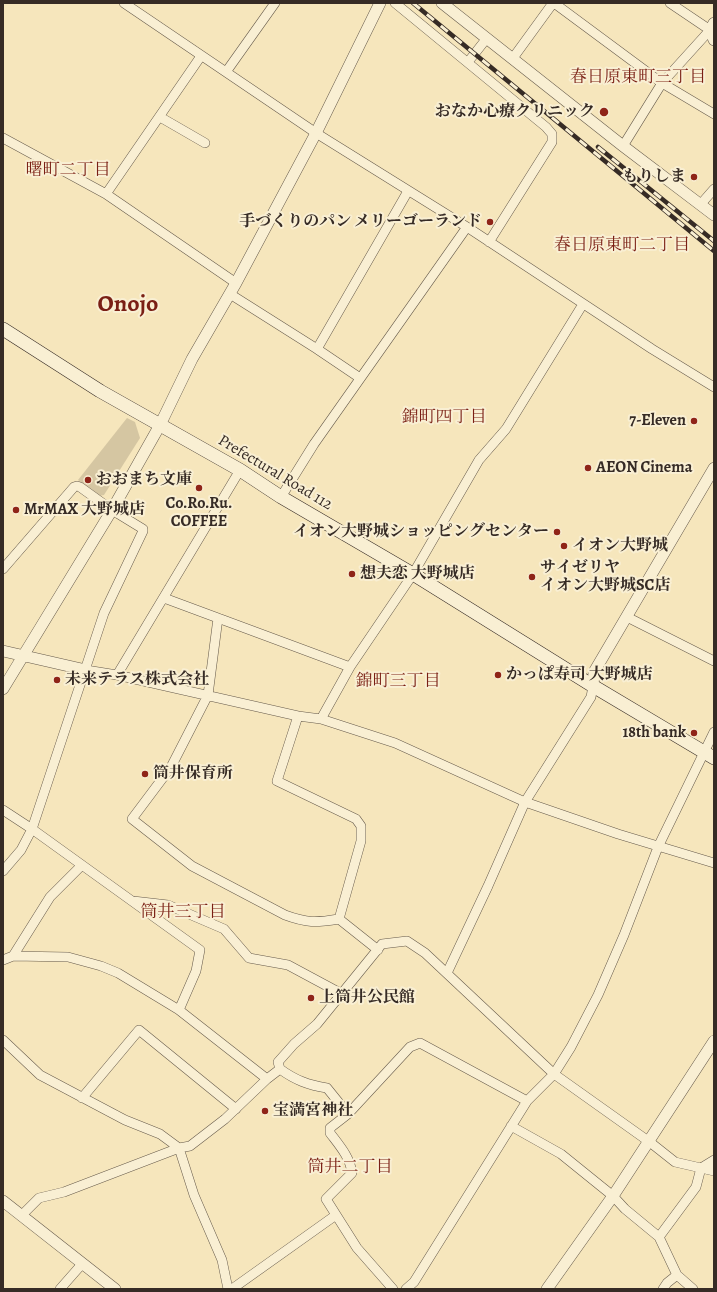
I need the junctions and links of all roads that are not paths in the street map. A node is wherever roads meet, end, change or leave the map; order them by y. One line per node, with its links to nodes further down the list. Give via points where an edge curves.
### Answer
1 (124, 3): 10 (street)
2 (275, 3): 13 (street)
3 (380, 3): 17 (street)
4 (395, 3): 12 (street)
5 (442, 3): 9 (street)
6 (553, 3): 11 (street); 14 (street)
7 (670, 3): 8 (street)
8 (713, 30): 14 (street)
9 (487, 38): 11 (street); 12 (street)
10 (202, 56): 13 (street); 16 (street)
11 (513, 58): 20 (street)
12 (468, 62): 27 (street, via 546,127 553,138)
13 (226, 72): 17 (street)
14 (662, 83): 15 (street); 20 (street)
15 (714, 114)
16 (160, 117): 19 (street); 23 (street)
17 (316, 133): 22 (street); 28 (street)
18 (3, 138): 23 (street)
19 (205, 143)
20 (623, 146): 24 (street)
21 (714, 189): 24 (street)
22 (408, 191): 26 (street); 32 (street)
23 (106, 194): 28 (street)
24 (700, 205): 25 (street)
25 (714, 215)
26 (467, 227): 27 (street); 33 (street)
27 (489, 242): 30 (street)
28 (236, 284): 29 (street)
29 (230, 294): 32 (street); 35 (street, via 192,359)
30 (583, 304): 34 (street); 42 (street, via 506,429 479,460)
31 (3, 329): 35 (main road, Prefectural Road 112, via 100,391)
32 (317, 349): 33 (street)
33 (360, 378): 39 (street)
34 (714, 387)
35 (160, 425): 37 (main road, Prefectural Road 112); 40 (street)
36 (714, 468): 38 (street)
37 (240, 470): 39 (main road, Prefectural Road 112); 43 (street)
38 (710, 483): 44 (street)
39 (281, 497): 42 (main road, Prefectural Road 112)
40 (112, 510): 41 (street, via 80,487 74,487); 47 (street); 50 (street, via 140,526 143,531 104,613)
41 (3, 569)
42 (412, 574): 49 (street); 52 (main road, Prefectural Road 112)
43 (164, 598): 45 (street); 51 (street)
44 (626, 617): 48 (street); 52 (street, via 594,672)
45 (218, 618): 49 (street); 54 (street)
46 (3, 651): 47 (street)
47 (23, 656): 50 (street); 53 (street)
48 (714, 661)
49 (350, 667): 56 (street)
50 (86, 670): 51 (street); 61 (street)
51 (117, 675): 54 (street)
52 (593, 686): 58 (main road, Prefectural Road 112); 59 (street, via 591,697)
53 (3, 689)
54 (208, 695): 55 (street); 67 (street, via 171,767 132,819 192,866 285,915 315,923)
55 (298, 716): 56 (street); 67 (street, via 277,780 356,819 361,826 361,840)
56 (321, 719): 59 (street, via 395,743)
57 (714, 732): 58 (street)
58 (710, 756): 62 (street)
59 (525, 802): 62 (street); 71 (street)
60 (3, 810): 61 (street)
61 (32, 829): 64 (street); 65 (street, via 21,850)
62 (658, 847): 63 (street); 77 (street, via 598,995)
63 (714, 863)
64 (82, 865): 66 (street); 69 (street, via 50,897)
65 (3, 871)
66 (131, 900): 72 (street, via 168,905 224,929 249,958 288,965); 73 (street, via 200,950 196,971)
67 (339, 919): 68 (street)
68 (378, 950): 71 (street, via 382,944 407,941); 72 (street)
69 (13, 956): 70 (street); 73 (street, via 68,957 101,966 118,973)
70 (3, 960)
71 (447, 973): 77 (street)
72 (342, 994): 76 (street, via 317,1024 278,1062)
73 (179, 1010): 78 (street)
74 (3, 1041): 79 (street, via 40,1075)
75 (714, 1041): 84 (street)
76 (280, 1069): 78 (street); 82 (street, via 295,1080 327,1088)
77 (554, 1074): 80 (street); 84 (street)
78 (267, 1079): 81 (street)
79 (82, 1098): 81 (street, via 139,1030); 85 (street, via 160,1134)
80 (527, 1101): 82 (street, via 420,1043 410,1047); 83 (street)
81 (236, 1109): 85 (street, via 190,1146)
82 (348, 1114): 91 (street, via 330,1128 330,1133 346,1156 352,1173 326,1198)
83 (511, 1126): 89 (street, via 561,1154); 101 (street, via 414,1282)
84 (649, 1142): 87 (street, via 675,1162); 89 (street)
85 (179, 1148): 92 (street, via 64,1192 38,1198); 98 (street, via 194,1195 222,1260)
86 (714, 1160): 87 (street)
87 (701, 1168): 88 (street); 93 (street, via 696,1187)
88 (714, 1171)
89 (613, 1196): 93 (street); 102 (street)
90 (3, 1201): 92 (street)
91 (336, 1215): 99 (street); 100 (street, via 357,1248)
92 (21, 1216): 94 (street)
93 (659, 1237): 95 (street)
94 (82, 1264): 96 (street); 97 (street)
95 (677, 1275): 103 (street, via 667,1282); 104 (street)
96 (60, 1289)
97 (115, 1289)
98 (228, 1289)
99 (232, 1289)
100 (394, 1289)
101 (406, 1289)
102 (547, 1289)
103 (663, 1289)
104 (693, 1289)

